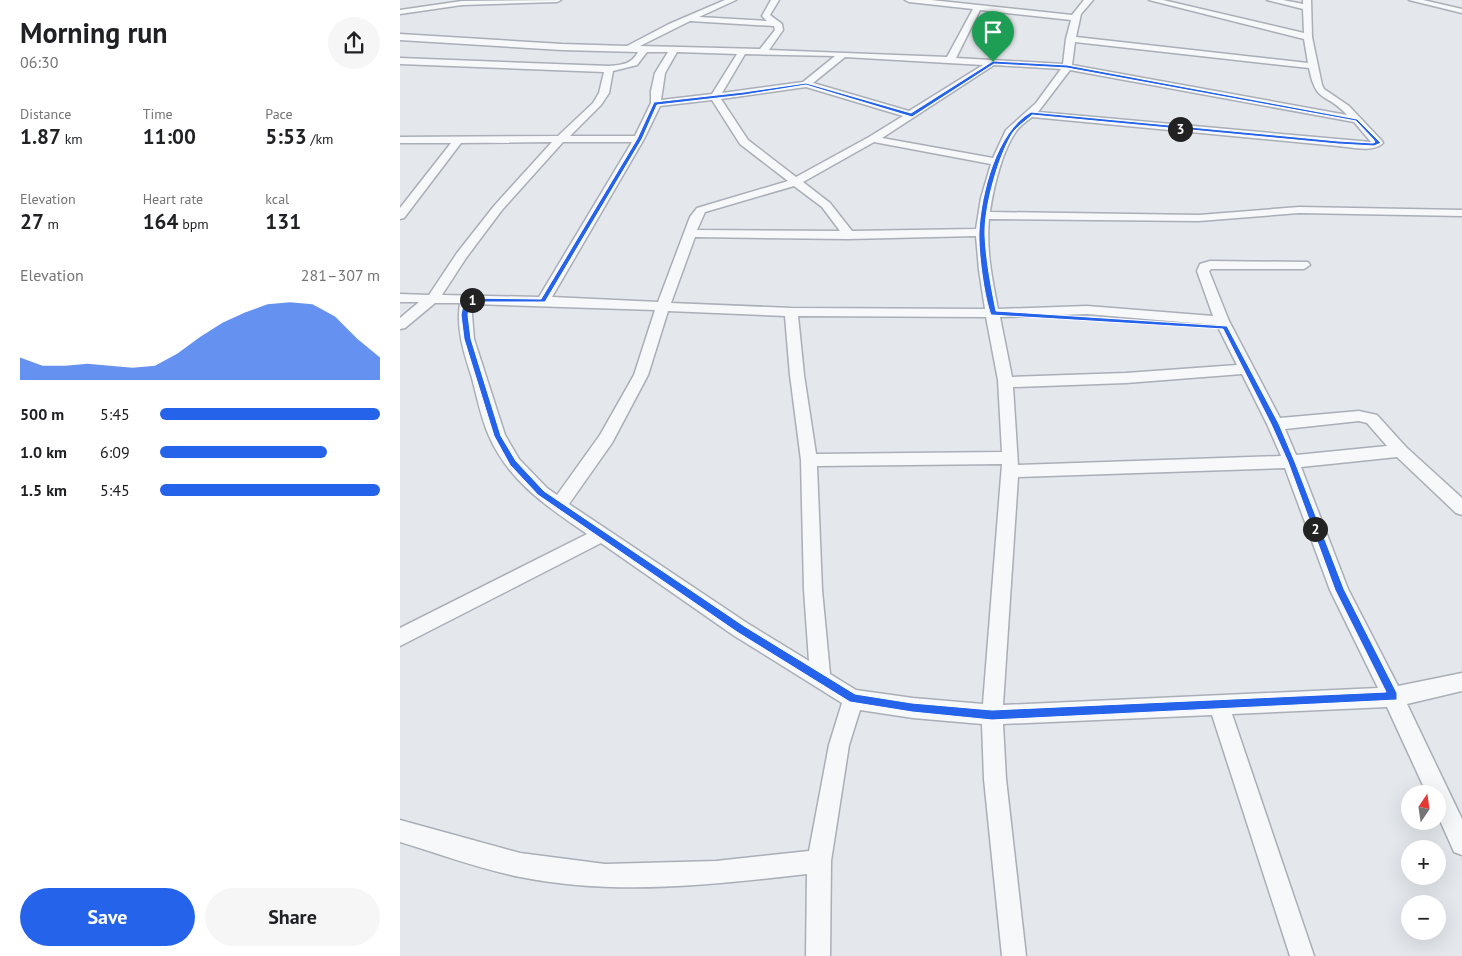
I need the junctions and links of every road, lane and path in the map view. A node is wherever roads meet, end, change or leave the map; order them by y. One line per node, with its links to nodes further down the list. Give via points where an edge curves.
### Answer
1 (557, 0): 13 (street, via 462,3)
2 (732, 0): 15 (street)
3 (776, 0): 16 (street, via 766,16)
4 (909, 0): 11 (street)
5 (1089, 0): 14 (street, via 1080,8)
6 (1153, 0): 18 (street)
7 (1271, 0): 9 (street)
8 (1413, 0): 10 (street)
9 (1306, 4): 18 (street)
10 (1445, 4): 12 (street)
11 (978, 7): 14 (street); 26 (street)
12 (1462, 10)
13 (400, 12)
14 (1076, 18): 19 (street)
15 (687, 19): 16 (street); 20 (street)
16 (776, 24): 24 (street, via 779,30)
17 (400, 37): 20 (street)
18 (1308, 37): 30 (street)
19 (1070, 39): 29 (street); 30 (street)
20 (628, 49): 21 (street)
21 (644, 50): 22 (street); 31 (street, via 640,59 631,66)
22 (674, 50): 23 (street); 34 (street, via 660,73)
23 (743, 51): 24 (street); 33 (street)
24 (763, 51): 25 (street)
25 (843, 54): 26 (street); 32 (street)
26 (950, 60): 28 (street)
27 (400, 61): 31 (street)
28 (993, 62): 29 (street); 36 (street)
29 (1067, 66): 35 (street); 37 (street)
30 (1313, 66): 37 (street, via 1320,91 1338,101)
31 (609, 69): 42 (street, via 601,99)
32 (806, 84): 33 (street); 36 (street)
33 (715, 97): 34 (street); 44 (street, via 744,142)
34 (656, 103): 39 (street)
35 (1031, 114): 37 (street, via 1338,143 1378,143); 43 (street, via 1010,132)
36 (912, 115): 40 (street)
37 (1357, 120)
38 (459, 139): 41 (street); 42 (street); 47 (street)
39 (639, 139): 42 (street); 55 (street)
40 (874, 139): 43 (street); 44 (street)
41 (400, 140)
42 (560, 140): 53 (street, via 498,208)
43 (997, 162): 46 (street, via 989,186)
44 (795, 182): 49 (street, via 701,210); 50 (street, via 826,205)
45 (1462, 213): 46 (street, via 1299,210 1199,218)
46 (985, 215): 48 (street)
47 (400, 216)
48 (982, 232): 50 (street); 58 (street)
49 (690, 233): 50 (street); 56 (street)
50 (848, 235)
51 (1304, 265): 59 (street, via 1204,267)
52 (400, 298): 53 (street)
53 (433, 298): 54 (street); 60 (street)
54 (467, 300): 55 (street); 68 (street, via 467,339 498,436 513,463 541,493)
55 (543, 301): 56 (street)
56 (662, 308): 57 (street); 68 (street, via 641,375 606,439)
57 (791, 312): 58 (street); 65 (street)
58 (993, 313): 59 (street); 62 (street)
59 (1223, 324): 61 (street)
60 (400, 326)
61 (1246, 369): 62 (street, via 1126,378); 63 (street)
62 (1005, 382): 67 (street)
63 (1275, 424): 64 (street, via 1365,416 1372,419); 66 (street)
64 (1400, 451): 66 (street); 69 (street)
65 (810, 460): 67 (street); 72 (street, via 813,590)
66 (1292, 462): 67 (street, via 1207,466); 74 (street, via 1339,590)
67 (1010, 464): 77 (street)
68 (559, 505): 70 (street)
69 (1462, 508)
70 (601, 535): 71 (street); 72 (street, via 740,629)
71 (400, 637)
72 (820, 678): 75 (street)
73 (1462, 682): 74 (street)
74 (1393, 697): 76 (street); 79 (street)
75 (853, 699): 77 (street); 80 (street, via 839,745)
76 (1219, 706): 77 (street); 83 (street)
77 (992, 715): 82 (street)
78 (400, 831): 80 (street, via 520,865 605,876 716,873)
79 (1462, 844)
80 (819, 860): 81 (street)
81 (818, 956)
82 (1014, 956)
83 (1302, 956)

